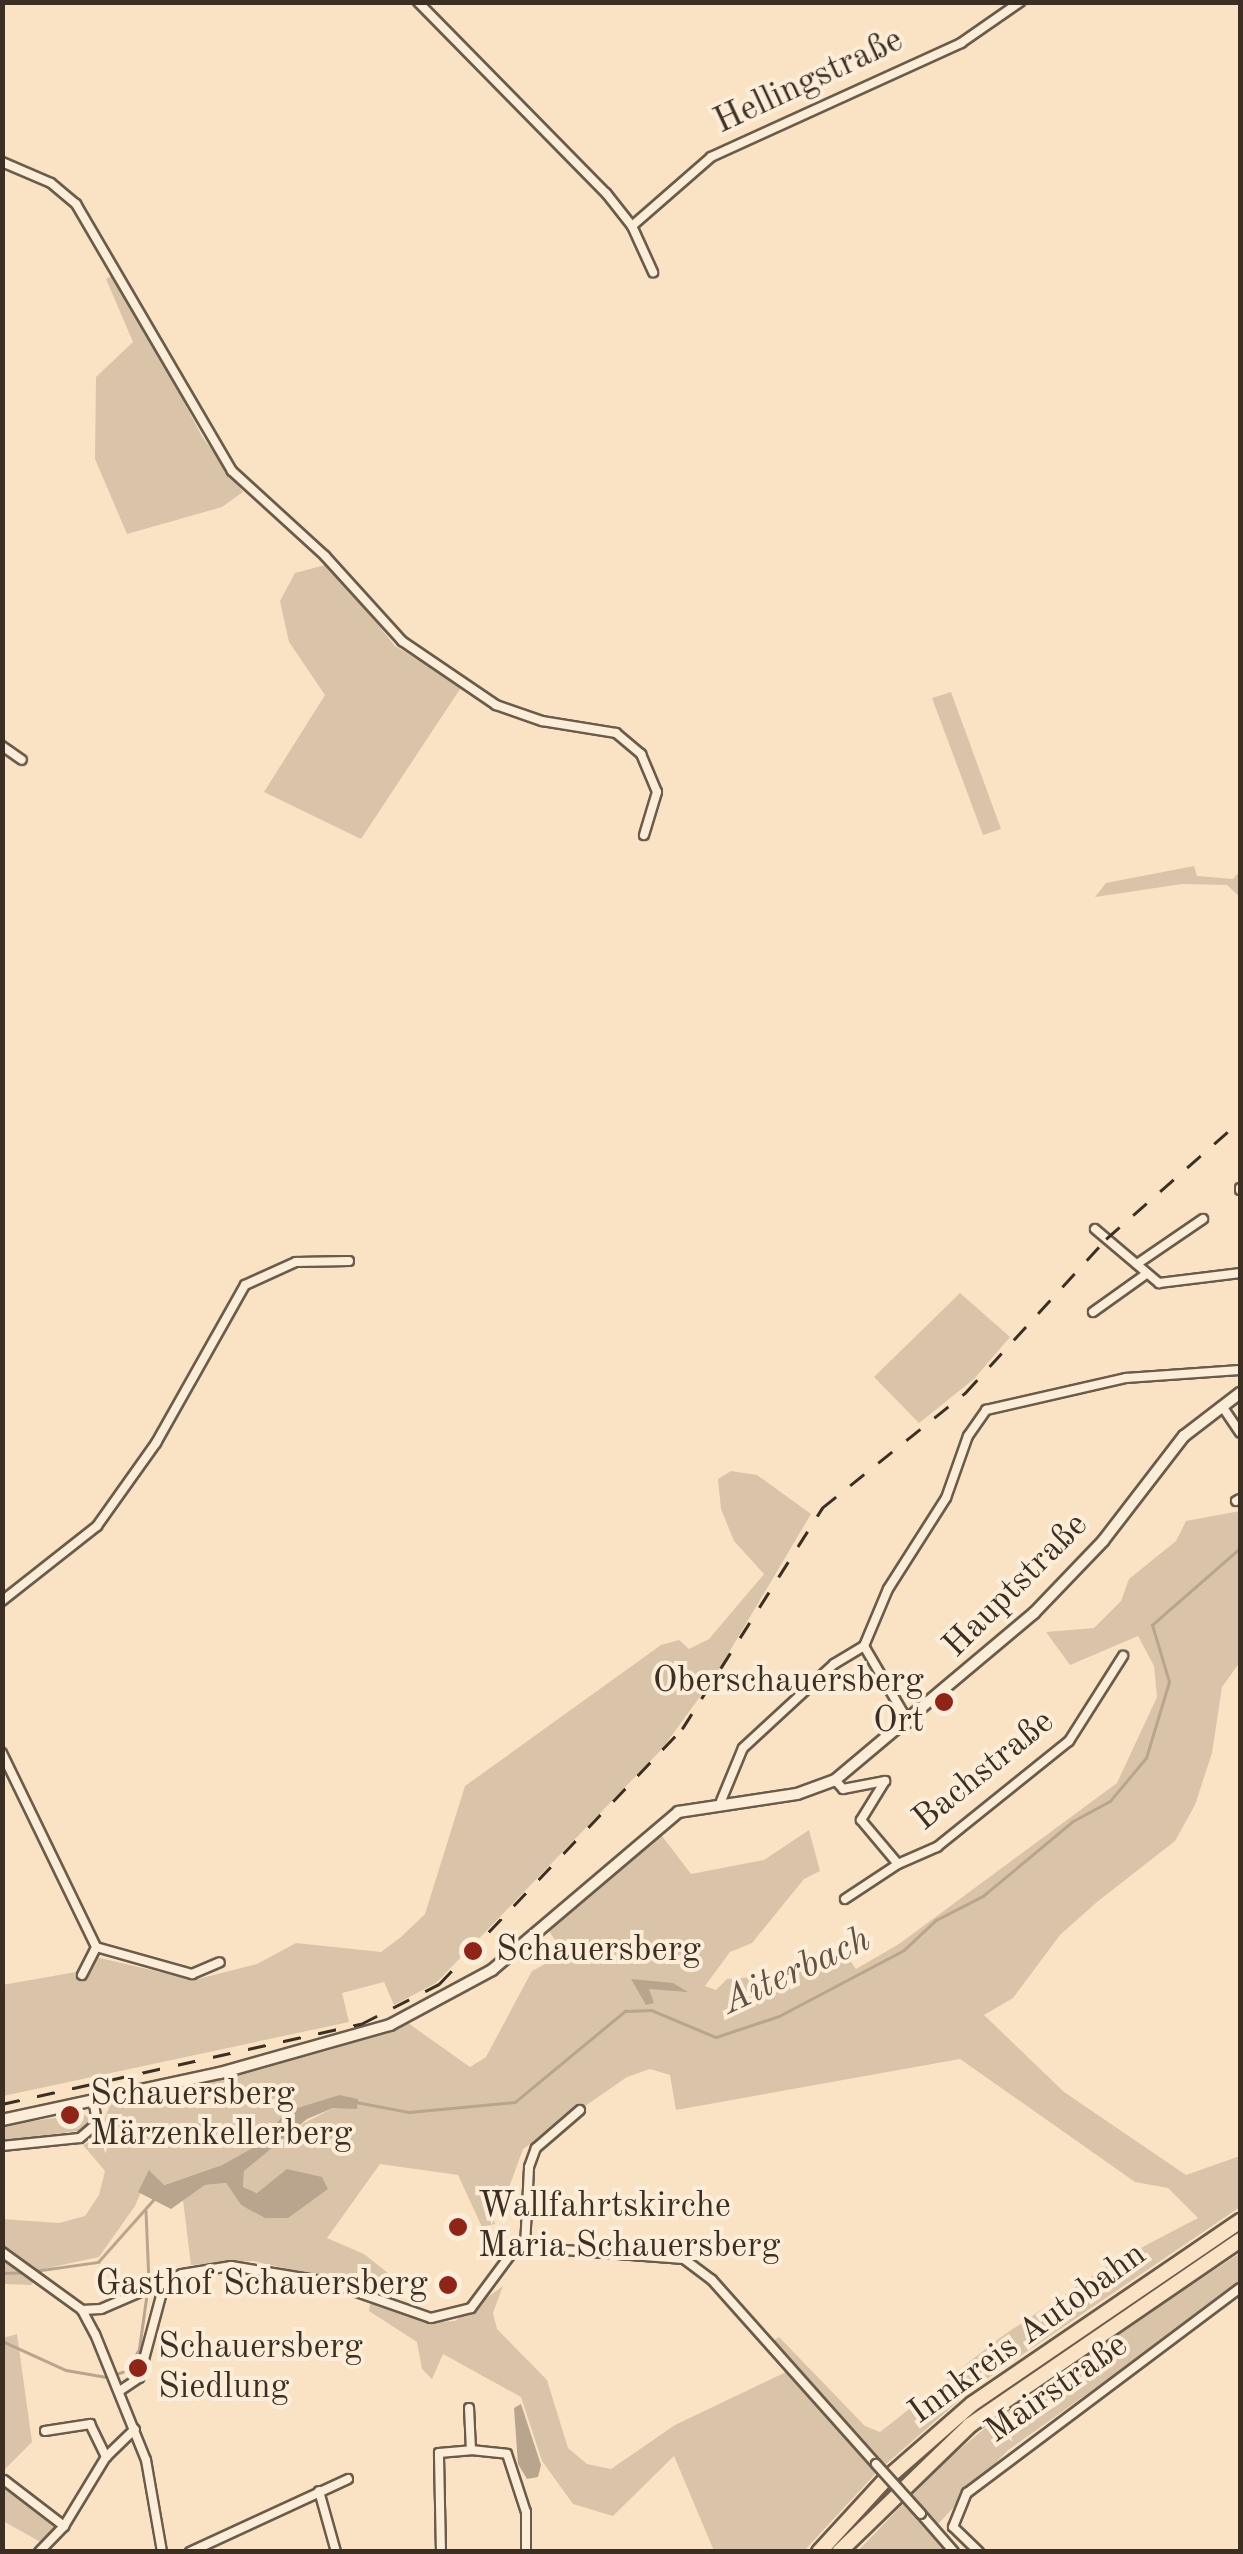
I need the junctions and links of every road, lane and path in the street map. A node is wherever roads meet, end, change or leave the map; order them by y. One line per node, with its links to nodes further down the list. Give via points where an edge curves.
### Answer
1 (418, 2): 4 (street)
2 (1020, 2): 4 (street, Hellingstraße, via 961,42 711,157)
3 (2, 162): 8 (street, via 51,183 76,204 232,471 402,641 496,704 542,721 616,733 641,754 657,792)
4 (632, 226): 5 (street)
5 (653, 272)
6 (2, 746): 7 (street)
7 (22, 760)
8 (644, 835)
9 (1203, 1219): 12 (street)
10 (1095, 1229): 12 (street)
11 (349, 1262): 20 (street, via 296,1262 246,1285 156,1443 97,1526)
12 (1138, 1264): 14 (street)
13 (1240, 1273): 14 (street, via 1175,1284)
14 (1146, 1274): 15 (street)
15 (1093, 1312)
16 (1240, 1370): 21 (street, via 1126,1378 988,1408 972,1426 946,1498 888,1589)
17 (1240, 1393): 18 (main road, Hauptstraße)
18 (1222, 1406): 19 (street); 23 (main road, Hauptstraße, via 1175,1446 1070,1577)
19 (1240, 1433)
20 (2, 1602)
21 (864, 1646): 23 (street); 26 (street, via 841,1658 743,1748)
22 (1123, 1656): 27 (street, Bachstraße, via 1069,1741 947,1840)
23 (909, 1724): 25 (main road, Hauptstraße)
24 (2, 1753): 29 (street)
25 (835, 1780): 26 (main road, Hauptstraße, via 796,1794); 27 (street, Bachstraße, via 843,1788 885,1782 861,1820)
26 (721, 1801): 32 (main road, Hauptstraße, via 678,1812 492,1970 407,2018 300,2053)
27 (898, 1864): 28 (street, Bachstraße)
28 (845, 1900)
29 (95, 1944): 30 (street, via 192,1974); 31 (street)
30 (220, 1962)
31 (82, 1975)
32 (94, 2103): 34 (main road, Hauptstraße); 35 (street, via 97,2123 80,2138)
33 (580, 2110): 38 (street, via 536,2148)
34 (2, 2120)
35 (2, 2146)
36 (1240, 2222): 59 (highway, Innkreis Autobahn, via 972,2404 884,2480)
37 (1240, 2240): 60 (highway, Innkreis Autobahn, via 970,2424)
38 (525, 2246): 40 (street, via 514,2250 487,2294 458,2316 431,2318 362,2292 252,2268 202,2269); 61 (street, bridge, via 604,2248 691,2262)
39 (2, 2252): 42 (street)
40 (161, 2282): 42 (street); 43 (street, via 138,2378)
41 (1240, 2288): 62 (street, Mairstraße, via 967,2493 953,2527)
42 (82, 2310): 43 (street)
43 (120, 2387): 45 (street)
44 (470, 2408): 47 (street)
45 (135, 2430): 48 (street); 54 (street, via 155,2497)
46 (45, 2431): 48 (street, via 90,2424)
47 (471, 2450): 57 (street, via 439,2453); 58 (street, via 507,2454 526,2512)
48 (106, 2457): 52 (street)
49 (348, 2479): 51 (street)
50 (4, 2480): 52 (street)
51 (319, 2491): 55 (street); 56 (street)
52 (64, 2526): 53 (street)
53 (39, 2552)
54 (162, 2552)
55 (190, 2552)
56 (336, 2552)
57 (442, 2552)
58 (526, 2552)
59 (819, 2552)
60 (839, 2552)
61 (954, 2552)
62 (979, 2552)

